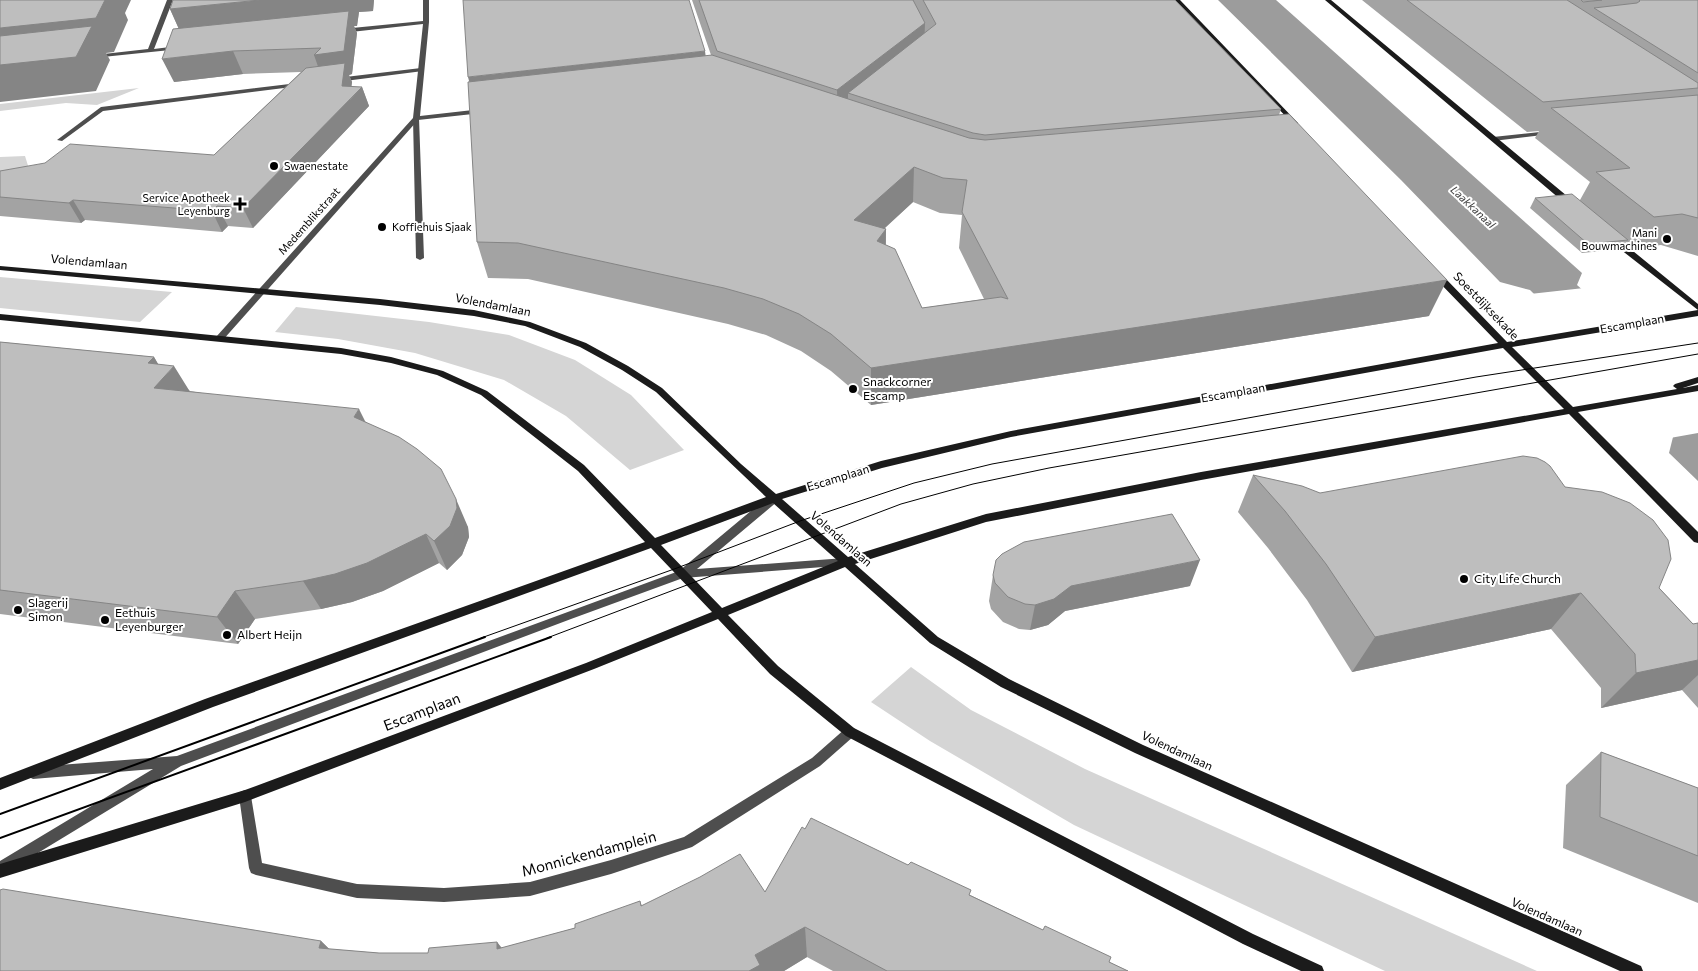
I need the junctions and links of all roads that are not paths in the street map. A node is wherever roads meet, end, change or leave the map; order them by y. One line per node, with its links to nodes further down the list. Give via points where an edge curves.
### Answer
1 (170, 0): 8 (street)
2 (426, 0): 5 (street)
3 (1177, 0): 15 (street)
4 (1328, 0): 17 (street)
5 (426, 22): 6 (street); 10 (street)
6 (338, 31)
7 (190, 47): 8 (street)
8 (150, 51): 9 (street)
9 (84, 58)
10 (421, 70): 11 (street); 14 (street)
11 (334, 81)
12 (304, 84): 18 (street, via 101,109)
13 (490, 110): 14 (street)
14 (416, 118): 21 (street); 24 (street, Medemblikstraat)
15 (1298, 127)
16 (1561, 132): 17 (street)
17 (1493, 139): 19 (street)
18 (60, 140)
19 (1575, 207)
20 (1605, 232): 25 (street)
21 (420, 258)
22 (0, 268): 24 (street, Volendamlaan)
23 (1432, 270): 29 (street, Soestdijksekade)
24 (261, 291): 28 (street, Medemblikstraat); 32 (street, Volendamlaan, via 474,313 527,324 583,345 659,390)
25 (1698, 308)
26 (1698, 313): 29 (street, Escamplaan)
27 (0, 316): 28 (street)
28 (219, 339): 34 (street, via 341,351 391,360 440,374 484,393 581,468)
29 (1506, 346): 31 (street, Soestdijksekade); 32 (street, Escamplaan, via 1011,434 881,465)
30 (1698, 383): 31 (street, Escamplaan, via 1632,400)
31 (1572, 410): 33 (street, Soestdijksekade); 35 (street, Escamplaan, via 986,518)
32 (774, 498): 34 (street, Escamplaan); 35 (street, Volendamlaan); 36 (street, Escamplaan)
33 (1698, 539)
34 (653, 542): 36 (street); 40 (street, Escamplaan, via 209,703)
35 (847, 562): 36 (street, Escamplaan); 37 (street, Escamplaan); 45 (street, Volendamlaan, via 934,640 1005,683 1201,777)
36 (683, 574): 37 (street); 39 (street, Escamplaan)
37 (720, 613): 38 (street, via 774,670); 42 (street, Escamplaan, via 590,666)
38 (850, 732): 42 (street, Monnickendamplein, via 816,762 687,842 612,868 530,889 444,895 357,891 256,868); 44 (street, via 1248,939)
39 (177, 762): 40 (street, Escamplaan); 43 (street, Escamplaan)
40 (29, 773): 41 (street, Escamplaan)
41 (0, 784)
42 (245, 796): 43 (street, Escamplaan)
43 (0, 870)
44 (1317, 971)
45 (1636, 971)

